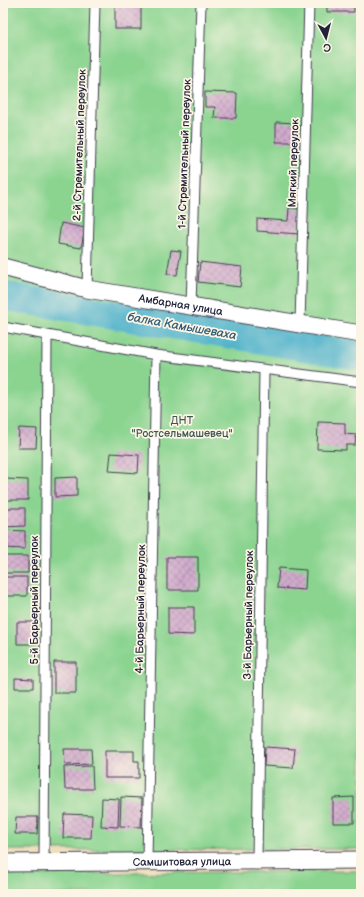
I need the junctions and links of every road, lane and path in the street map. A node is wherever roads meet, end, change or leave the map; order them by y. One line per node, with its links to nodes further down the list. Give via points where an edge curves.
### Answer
1 (95, 3): 5 (lane, 2-й Стремительный переулок)
2 (201, 3): 6 (lane, 1-й Стремительный переулок)
3 (309, 3): 7 (lane, Мягкий переулок)
4 (3, 267): 5 (street, Амбарная улица)
5 (87, 288): 6 (street, Амбарная улица)
6 (191, 305): 7 (street, Амбарная улица)
7 (300, 323): 9 (street, Амбарная улица)
8 (3, 327): 10 (lane)
9 (361, 334)
10 (47, 336): 11 (lane); 18 (lane, 5-й Барьерный переулок)
11 (156, 355): 12 (lane); 16 (lane, 4-й Барьерный переулок)
12 (264, 370): 13 (lane); 15 (lane, 3-й Барьерный переулок)
13 (361, 382)
14 (361, 860): 15 (street, Самшитовая улица)
15 (257, 861): 16 (street, Самшитовая улица)
16 (147, 862): 18 (street, Самшитовая улица)
17 (3, 863): 18 (street, Самшитовая улица)
18 (44, 864)

